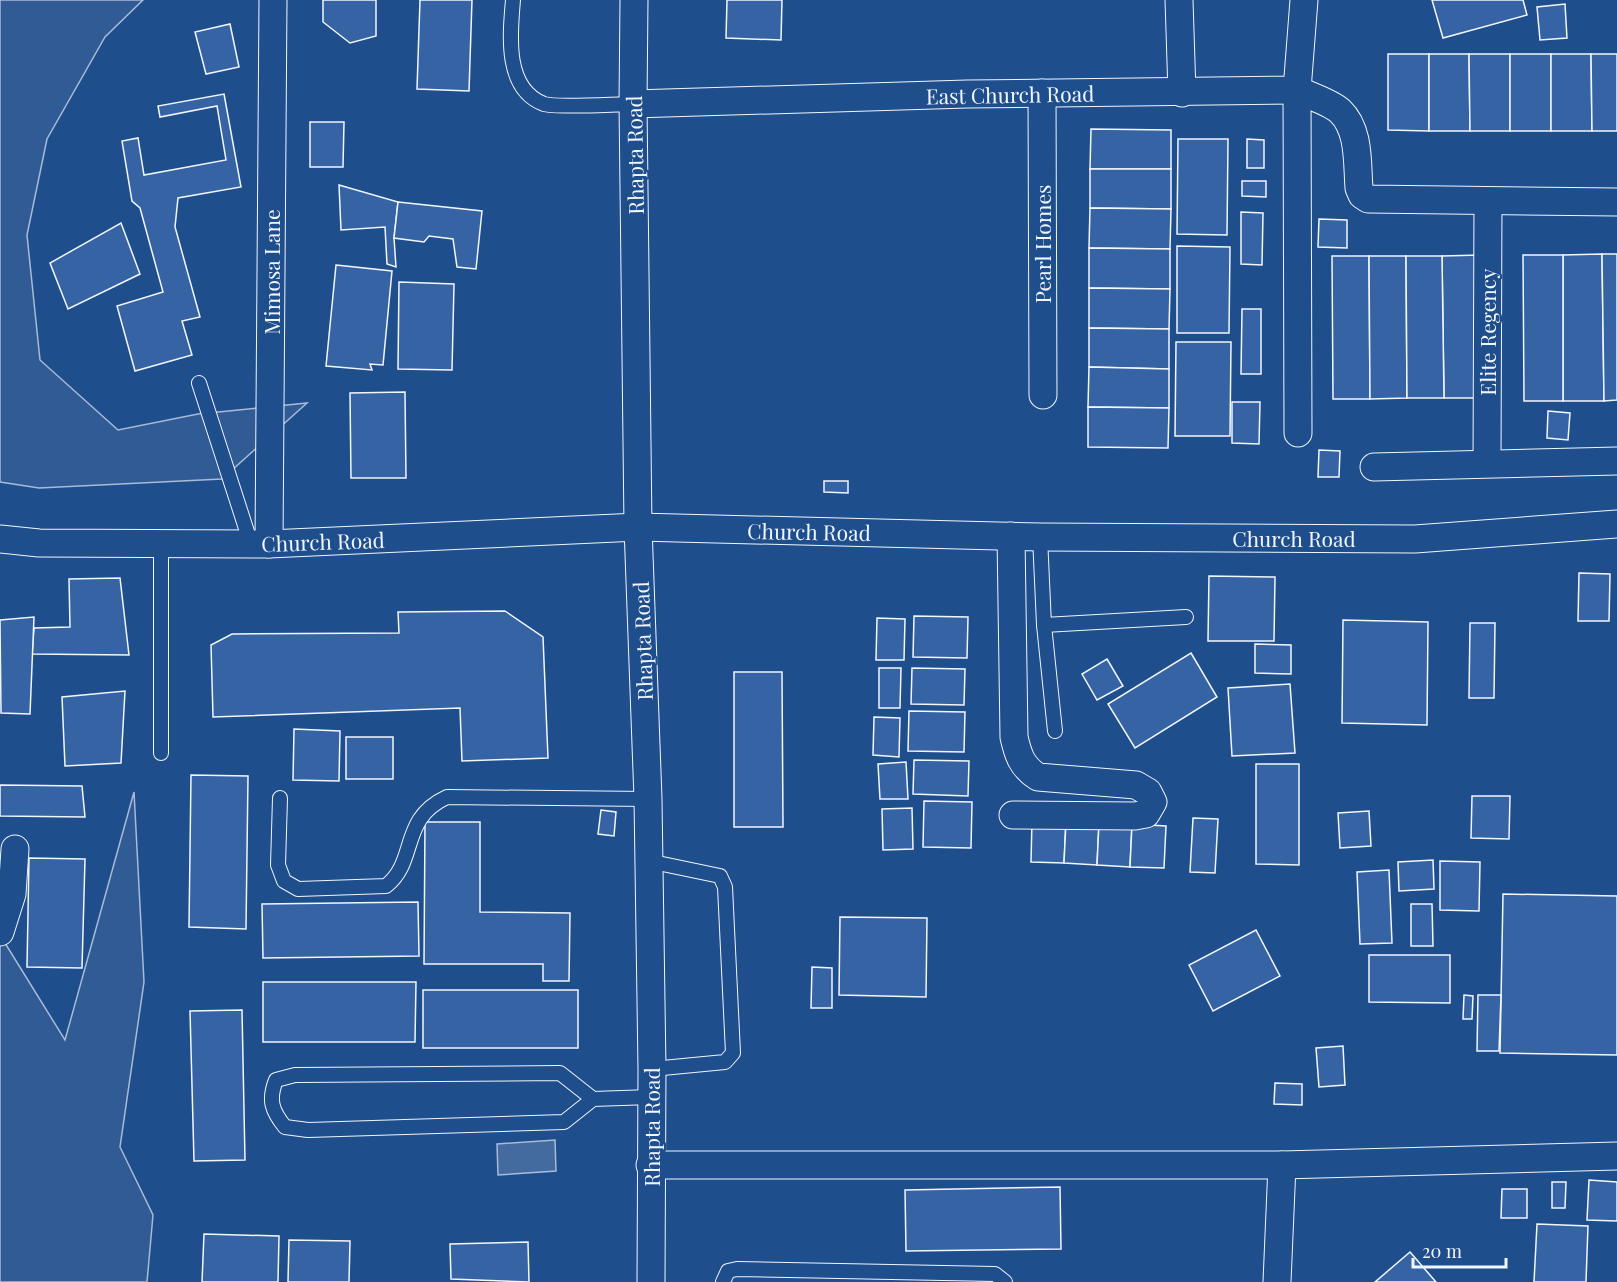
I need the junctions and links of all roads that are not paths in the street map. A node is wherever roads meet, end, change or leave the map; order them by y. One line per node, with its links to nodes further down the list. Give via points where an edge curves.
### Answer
1 (273, 0): 24 (street, Mimosa Lane)
2 (513, 0): 9 (lane, via 512,62 521,88 545,104)
3 (634, 0): 9 (street, Rhapta Road)
4 (1179, 0): 8 (street)
5 (1304, 0): 6 (street)
6 (1297, 90): 8 (street, East Church Road); 10 (street, via 1339,110 1348,122 1356,142 1359,188 1368,199); 14 (street)
7 (1042, 93): 8 (street, East Church Road); 9 (street, East Church Road); 13 (street, Pearl Homes)
8 (1182, 93)
9 (633, 104): 19 (street, Rhapta Road)
10 (1488, 201): 11 (street); 16 (street, Elite Regency)
11 (1617, 202)
12 (199, 383): 24 (lane)
13 (1043, 395)
14 (1299, 432)
15 (1617, 461): 16 (street)
16 (1486, 463): 17 (street)
17 (1374, 467)
18 (1617, 524): 21 (street, Church Road, via 1415,539)
19 (638, 527): 20 (street, Church Road); 24 (street, Church Road); 30 (street, Rhapta Road)
20 (1011, 536): 21 (street, Church Road); 31 (street, via 1014,737 1018,755 1028,771 1038,777 1136,785 1148,792 1153,802 1146,813 1135,816)
21 (1040, 537): 26 (lane)
22 (0, 539): 23 (street, Church Road)
23 (161, 544): 24 (street, Church Road); 28 (lane)
24 (260, 544)
25 (1186, 617): 26 (lane)
26 (1044, 625): 27 (lane)
27 (1055, 731)
28 (160, 753)
29 (280, 798): 30 (lane, via 278,865 284,881 298,890 386,886 401,870 418,820 447,797)
30 (648, 799): 33 (street, Rhapta Road)
31 (1012, 814)
32 (15, 849): 34 (street, via 12,894)
33 (648, 861): 35 (street, Rhapta Road); 35 (lane, via 720,876 725,887 733,1053 725,1062)
34 (0, 932)
35 (652, 1069): 36 (street, Rhapta Road)
36 (651, 1097): 37 (lane); 39 (street, Rhapta Road)
37 (593, 1100): 37 (lane, via 560,1073 295,1075 276,1080 270,1094 274,1113 285,1127 308,1130 564,1122)
38 (1617, 1156): 40 (street)
39 (650, 1165): 40 (street); 41 (street, Rhapta Road)
40 (1282, 1165): 44 (street)
41 (651, 1282)
42 (723, 1282): 43 (lane, via 728,1271 737,1269 995,1274)
43 (1005, 1282)
44 (1277, 1282)

